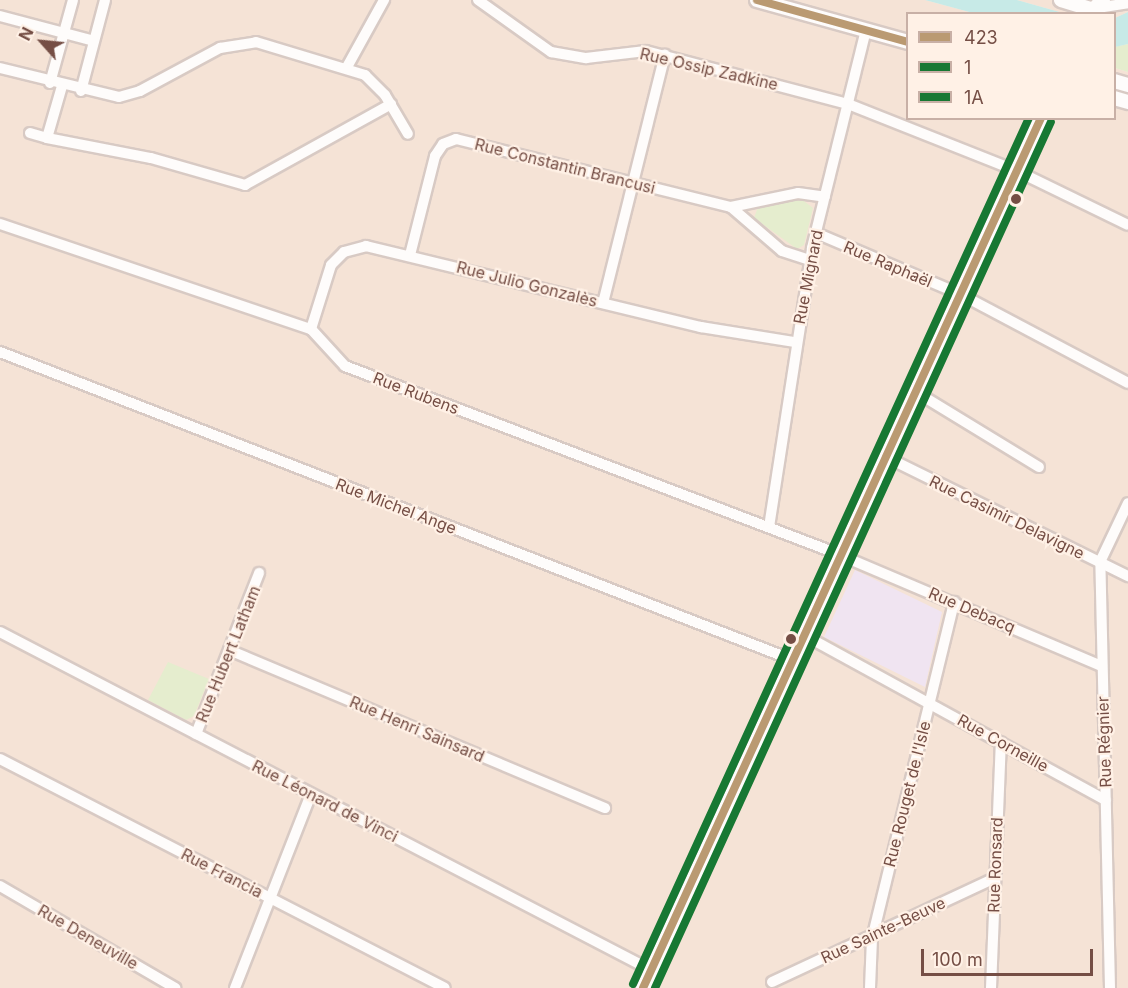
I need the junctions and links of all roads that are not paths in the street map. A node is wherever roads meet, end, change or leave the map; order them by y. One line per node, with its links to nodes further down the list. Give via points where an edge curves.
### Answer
1 (73, 0): 11 (street)
2 (105, 0): 12 (street)
3 (384, 0): 15 (street)
4 (478, 0): 14 (street, Rue Ossip Zadkine, via 530,42 559,55 586,58 640,50)
5 (757, 0): 10 (street)
6 (1061, 0): 8 (street)
7 (1128, 3): 8 (street)
8 (1093, 6)
9 (0, 16): 11 (street)
10 (866, 30): 13 (street); 21 (street, Rue Mignard)
11 (64, 33): 12 (street); 17 (street)
12 (94, 41): 19 (street)
13 (906, 41)
14 (665, 55): 21 (street, Rue Ossip Zadkine); 27 (street)
15 (347, 67): 19 (street, via 244,42 220,48 134,94 112,97); 20 (street, via 370,79)
16 (0, 68): 17 (street)
17 (50, 83): 18 (street)
18 (62, 86): 19 (street); 25 (street)
19 (81, 91)
20 (391, 104): 24 (street); 25 (street, via 245,185 151,158)
21 (848, 104): 26 (street, Rue Ossip Zadkine); 28 (street, Rue Mignard)
22 (1040, 120): 26 (main road)
23 (30, 134): 25 (street)
24 (408, 134)
25 (46, 138)
26 (1017, 171): 31 (street, Rue Ossip Zadkine); 35 (main road)
27 (633, 183): 29 (street, Rue Constantin Brancusi); 33 (street, Rue Constantin Brancusi, via 464,140 448,141 435,156); 36 (street)
28 (825, 197): 29 (street, Rue Constantin Brancusi, via 798,193); 32 (street, Rue Mignard)
29 (731, 207): 34 (street, Rue Constantin Brancusi, via 777,248)
30 (0, 224): 37 (street, Rue Rubens)
31 (1128, 225)
32 (816, 233): 34 (street, Rue Mignard); 35 (street, Rue Raphaël)
33 (410, 255): 36 (street, Rue Julio Gonzalès); 37 (street, Rue Julio Gonzalès, via 366,246 339,256 328,270)
34 (810, 260): 38 (street, Rue Mignard)
35 (960, 294): 40 (street, Rue Raphaël); 41 (main road)
36 (603, 303): 38 (street, Rue Julio Gonzalès, via 701,327)
37 (311, 329): 45 (street, Rue Rubens, via 345,366)
38 (795, 342): 45 (street, Rue Mignard)
39 (0, 352): 54 (street, Rue Michel Ange)
40 (1128, 383)
41 (916, 392): 42 (main road); 43 (street)
42 (886, 457): 46 (main road); 47 (street, Rue Casimir Delavigne)
43 (1039, 467)
44 (1128, 503): 47 (street, Rue Régnier)
45 (769, 527): 46 (street, Rue Rubens)
46 (841, 555): 50 (street, Rue Debacq); 52 (main road)
47 (1100, 562): 49 (street, Rue Casimir Delavigne); 55 (street, Rue Régnier)
48 (259, 573): 53 (street, Rue Hubert Latham)
49 (1128, 576)
50 (954, 602): 55 (street, Rue Debacq); 56 (street, Rue Rouget de l'Isle)
51 (0, 632): 57 (street, Rue Léonard de Vinci)
52 (804, 635): 54 (main road); 56 (street, Rue Corneille)
53 (229, 650): 57 (street, Rue Hubert Latham); 62 (street, Rue Henri Sainsard)
54 (793, 660): 67 (main road)
55 (1102, 666): 61 (street, Rue Régnier)
56 (929, 703): 58 (street, Rue Corneille); 66 (street, Rue Rouget de l'Isle)
57 (196, 734): 60 (street, Rue Léonard de Vinci)
58 (1001, 742): 61 (street, Rue Corneille); 63 (street, Rue Ronsard)
59 (0, 759): 65 (street, Rue Francia)
60 (311, 794): 65 (street); 67 (street, Rue Léonard de Vinci)
61 (1106, 800): 75 (street, Rue Régnier)
62 (605, 808)
63 (995, 878): 66 (street, Rue Sainte-Beuve); 74 (street, Rue Ronsard)
64 (0, 886): 69 (street, Rue Deneuville)
65 (270, 898): 70 (street); 71 (street, Rue Francia)
66 (873, 935): 68 (street, Rue Sainte-Beuve); 73 (street, Rue Rouget de l'Isle)
67 (651, 970): 72 (main road)
68 (772, 982)
69 (175, 988)
70 (235, 988)
71 (445, 988)
72 (643, 988)
73 (870, 988)
74 (991, 988)
75 (1110, 988)

